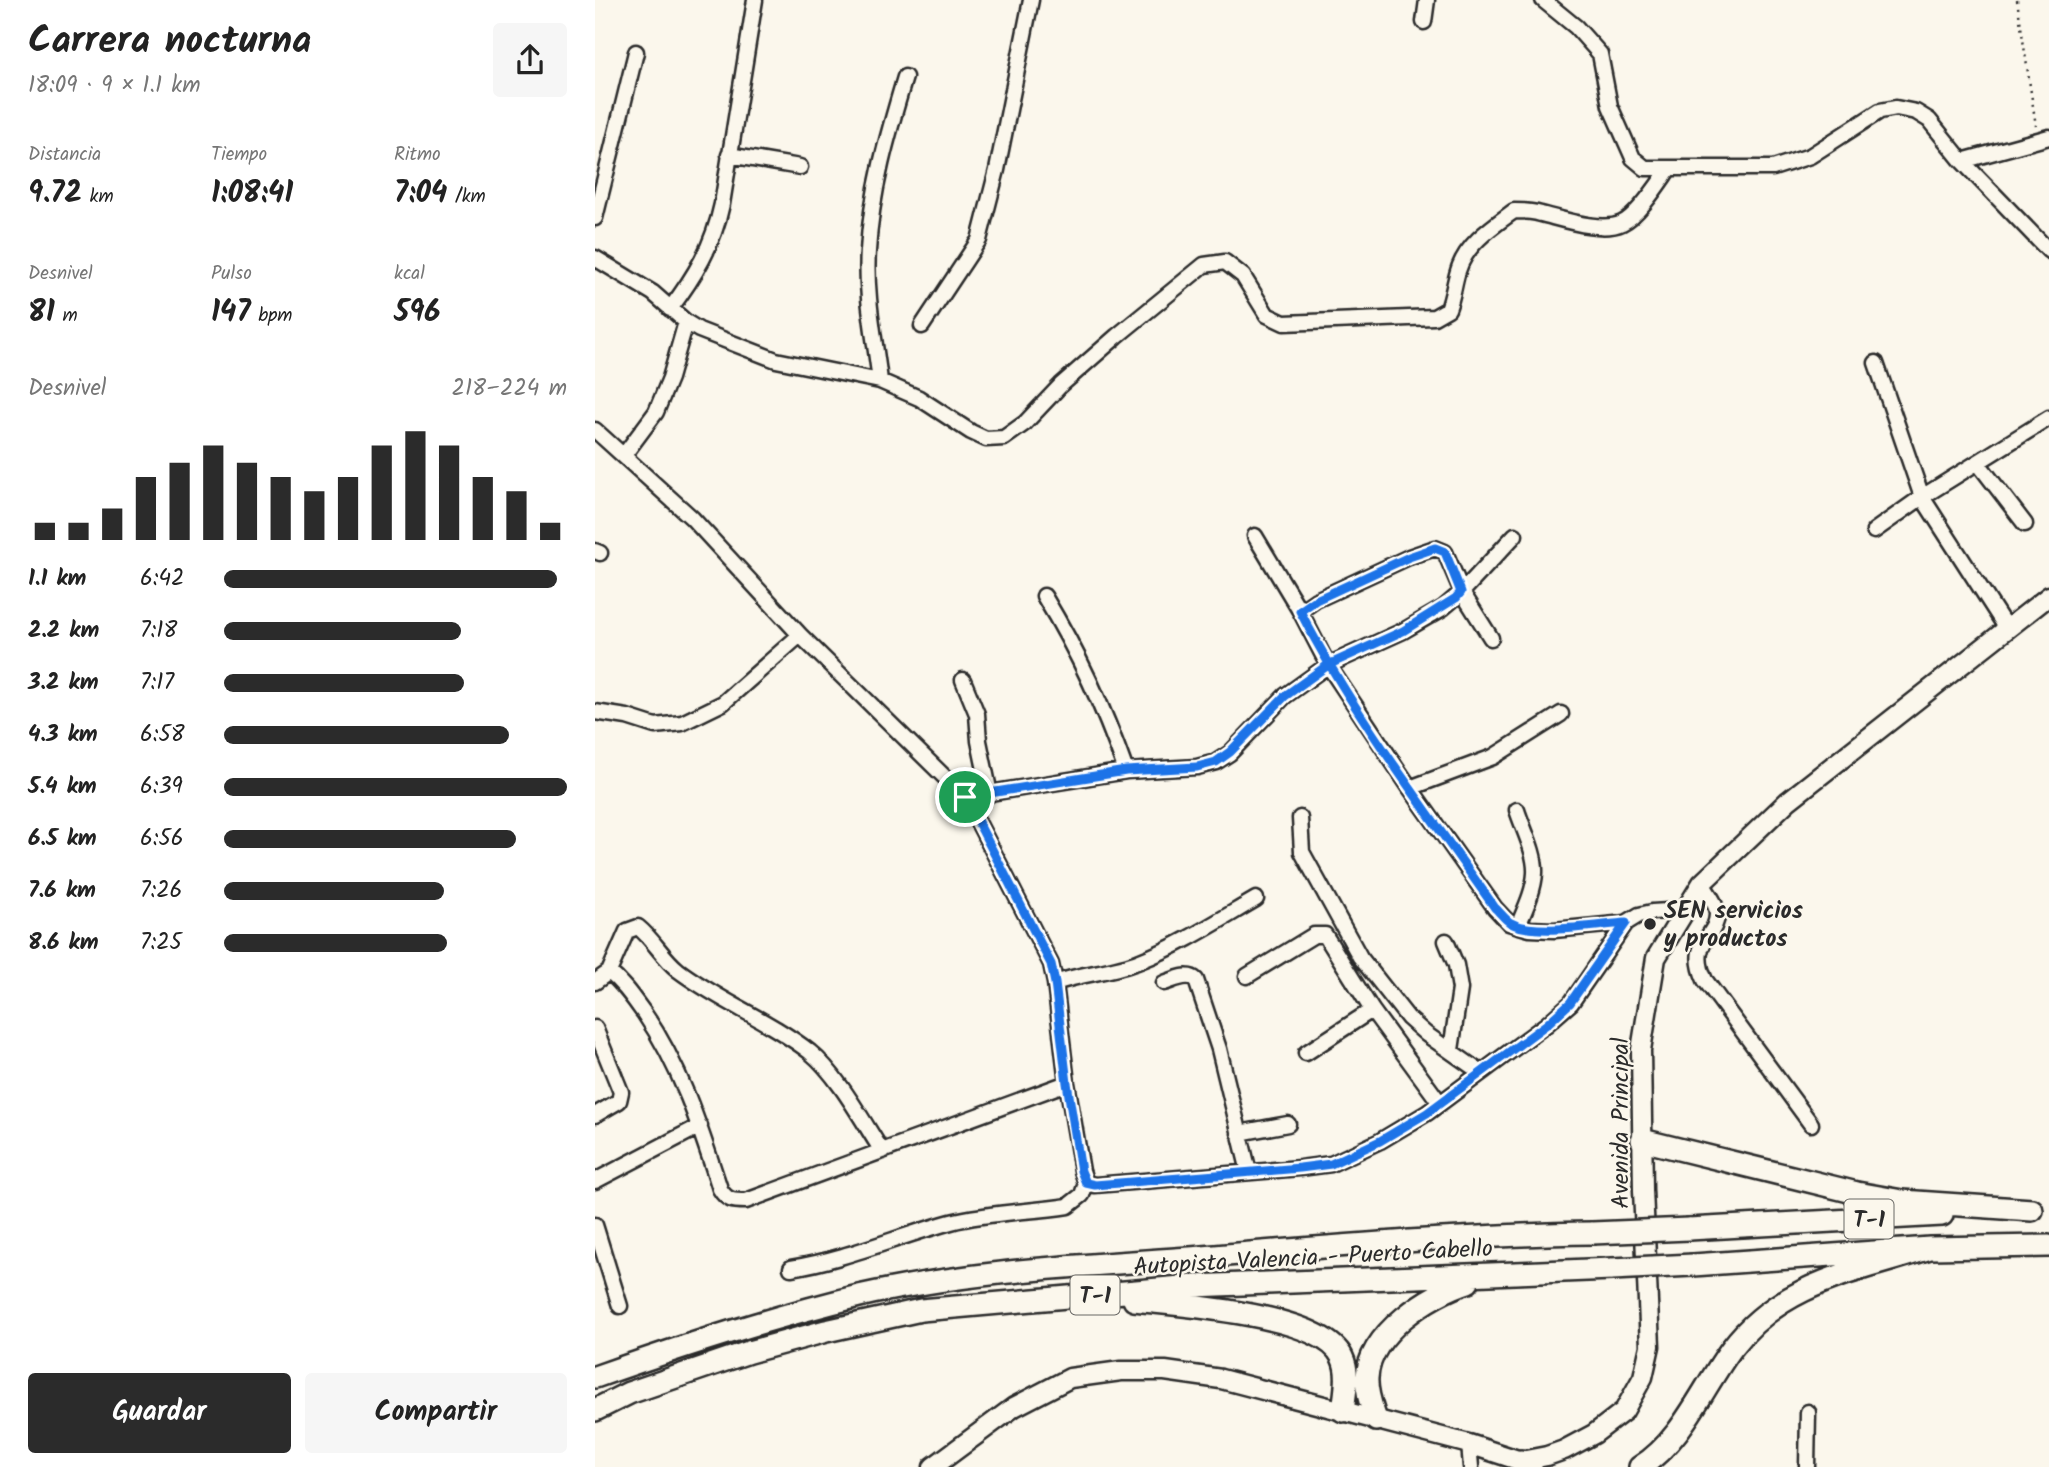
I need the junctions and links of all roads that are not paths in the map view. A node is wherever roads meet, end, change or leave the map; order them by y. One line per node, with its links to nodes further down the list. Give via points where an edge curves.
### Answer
1 (755, 0): 9 (street)
2 (1031, 0): 18 (street, via 979,240)
3 (1427, 0): 5 (street)
4 (1543, 0): 12 (street, via 1601,54 1610,106 1633,158 1646,169)
5 (1424, 22)
6 (636, 52): 13 (street)
7 (905, 77): 20 (street, via 884,150 867,253)
8 (2043, 138): 10 (street)
9 (729, 156): 11 (street); 16 (street, via 715,233 700,267)
10 (1962, 161): 12 (street, via 1929,120 1896,108 1880,111 1810,156 1773,168); 14 (street)
11 (800, 167)
12 (1669, 169): 20 (street, via 1647,200 1622,223 1599,226 1514,211 1468,249 1448,309 1434,317 1284,323 1267,315 1243,276 1225,262 1204,265 1004,438 986,439 919,398)
13 (595, 218)
14 (2049, 251)
15 (595, 258): 16 (street, via 653,293)
16 (670, 309): 17 (street)
17 (686, 322): 20 (street, via 776,360); 23 (street, via 656,412)
18 (922, 326)
19 (1876, 363): 25 (street)
20 (880, 381)
21 (2049, 418): 24 (street)
22 (595, 430): 23 (street)
23 (624, 455): 35 (street, via 692,518)
24 (1978, 463): 25 (street); 26 (street)
25 (1922, 497): 27 (street); 34 (street)
26 (2025, 524)
27 (1874, 531)
28 (1515, 535): 30 (street)
29 (1255, 536): 33 (street)
30 (1461, 592): 33 (street, via 1445,552 1435,548); 36 (street); 37 (street, via 1403,631)
31 (1044, 596): 41 (street, via 1107,716)
32 (2049, 596): 34 (main road, Avenida Principal)
33 (1300, 611): 37 (street)
34 (2007, 629): 47 (main road, Avenida Principal, via 1788,801)
35 (800, 635): 39 (street, via 723,703 682,723 655,726); 44 (street)
36 (1491, 638)
37 (1328, 665): 41 (street, via 1285,696 1216,762); 42 (street)
38 (963, 680): 43 (street, via 977,714)
39 (595, 712)
40 (1561, 714): 42 (street, via 1493,757)
41 (1126, 771): 43 (street)
42 (1410, 788): 51 (street, via 1495,908)
43 (990, 794): 44 (street)
44 (965, 797): 56 (street, via 1051,964)
45 (1517, 810): 51 (street, via 1535,873)
46 (1300, 818): 60 (street, via 1302,852 1360,957 1408,1018)
47 (1702, 883): 49 (main road, Avenida Principal); 67 (street, via 1717,916 1699,955 1700,968)
48 (1256, 899): 56 (street, via 1140,961)
49 (1684, 910): 50 (street, via 1652,912); 70 (main road, Avenida Principal, via 1656,958 1641,1050)
50 (1626, 923): 51 (street, via 1554,930); 62 (street, via 1570,1003)
51 (1518, 926)
52 (1447, 941): 60 (street, via 1460,989)
53 (609, 972): 55 (street); 68 (street, via 663,1041); 71 (street, via 627,931 638,928 679,971 812,1054)
54 (1247, 976): 58 (street, via 1319,934 1325,935)
55 (595, 982)
56 (1055, 983): 63 (street)
57 (1164, 983): 69 (street, via 1186,976 1196,980)
58 (1372, 1010): 61 (street); 64 (street)
59 (595, 1028): 65 (street, via 621,1092 619,1101)
60 (1451, 1050): 62 (street)
61 (1306, 1053)
62 (1480, 1072): 64 (street)
63 (1067, 1083): 71 (street); 74 (street)
64 (1440, 1103): 72 (street, via 1380,1141 1331,1164)
65 (595, 1115)
66 (1288, 1124): 69 (street)
67 (1811, 1124)
68 (700, 1126): 71 (street, via 720,1189 732,1201 746,1201); 73 (street)
69 (1239, 1133): 72 (street)
70 (1649, 1135): 75 (highway, via 1857,1193 1902,1201); 89 (main road, Avenida Principal, via 1650,1346 1643,1377 1623,1411 1594,1434)
71 (882, 1151)
72 (1249, 1172): 74 (street)
73 (595, 1181)
74 (1086, 1183): 79 (street, via 1082,1195 1068,1206 955,1221 825,1263)
75 (2040, 1209): 83 (highway, Autopista Valencia - Puerto Cabello / T-1, bridge, via 1488,1235 968,1276 860,1296 704,1338)
76 (595, 1225): 82 (street)
77 (2049, 1246): 78 (highway, Autopista Valencia - Puerto Cabello / T-1)
78 (1930, 1248): 80 (highway, Autopista Valencia - Puerto Cabello / T-1, bridge); 92 (highway, via 1817,1283 1760,1319 1733,1347 1654,1458)
79 (791, 1268)
80 (1512, 1274): 81 (highway, Autopista Valencia - Puerto Cabello / T-1, via 1193,1286); 87 (highway, via 1451,1288 1400,1321 1368,1369 1367,1392)
81 (1087, 1296): 84 (highway, Autopista Valencia - Puerto Cabello / T-1, via 921,1310 826,1331 629,1393); 85 (highway, via 1258,1317 1324,1338 1342,1358 1346,1376)
82 (619, 1306)
83 (595, 1377)
84 (595, 1410)
85 (1343, 1410): 87 (main road); 90 (main road, via 1221,1379 1165,1371 1070,1378 1014,1407)
86 (1808, 1412): 93 (street)
87 (1376, 1420): 88 (main road)
88 (1469, 1444): 89 (main road); 91 (street)
89 (1526, 1464)
90 (933, 1467)
91 (1471, 1467)
92 (1640, 1467)
93 (1807, 1467)

